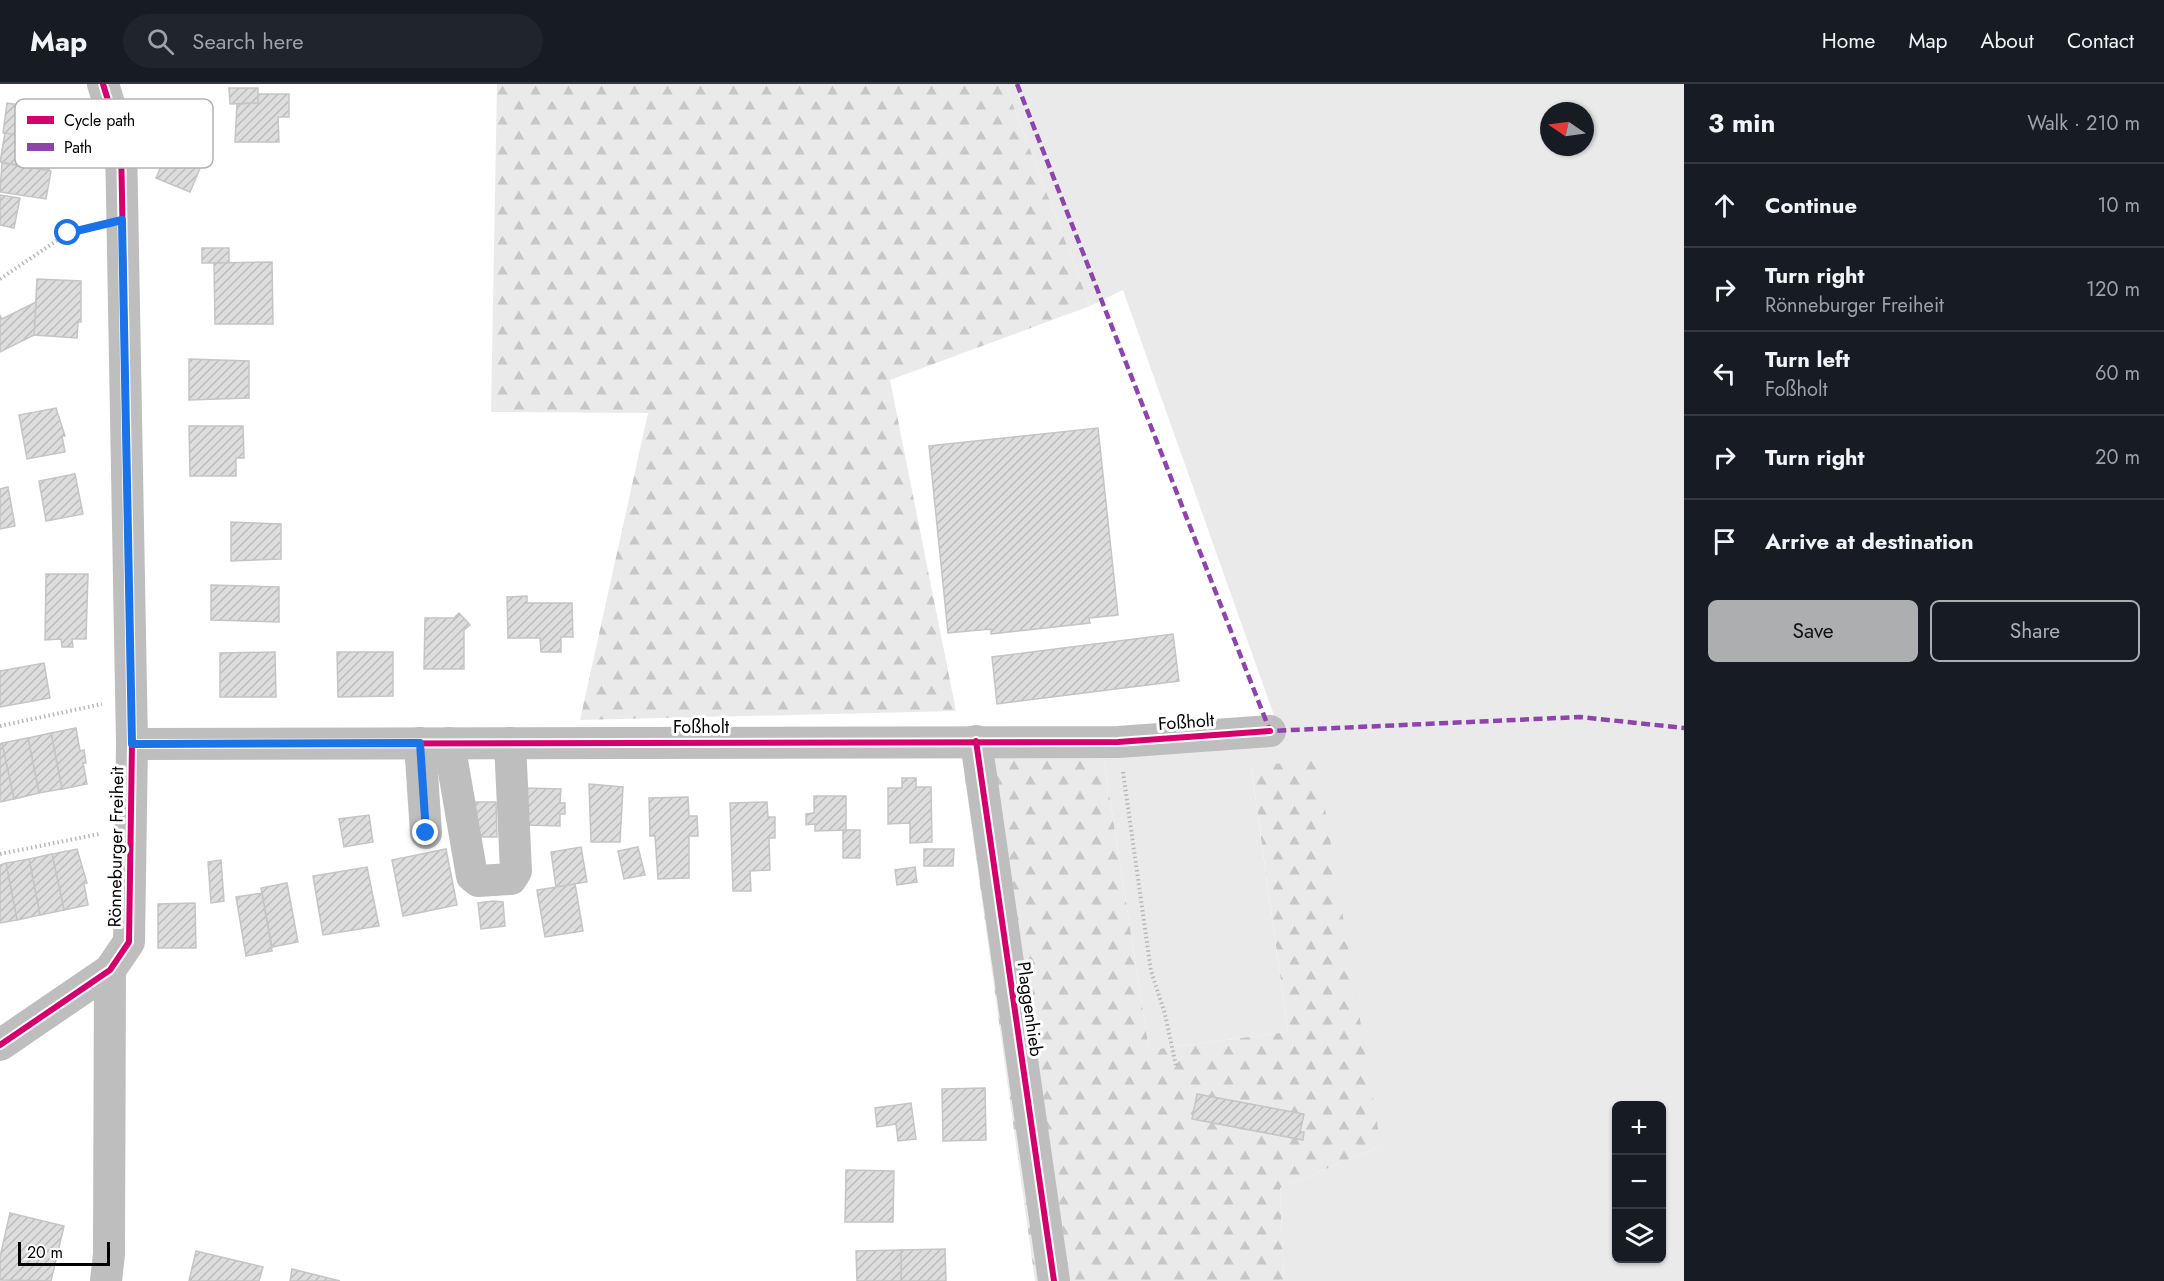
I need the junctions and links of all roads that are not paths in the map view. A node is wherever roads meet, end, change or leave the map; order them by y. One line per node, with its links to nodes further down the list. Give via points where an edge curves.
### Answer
1 (104, 84): 2 (street, Rönneburger Freiheit)
2 (108, 99)
3 (121, 168): 8 (street, Rönneburger Freiheit)
4 (1270, 731): 5 (street, Foßholt, via 1118,742)
5 (976, 741): 7 (street, Foßholt); 13 (street, Plaggenhieb)
6 (434, 743): 7 (street, Foßholt); 7 (street, via 472,876 478,881 511,879 516,871); 8 (street, Foßholt); 9 (street)
7 (510, 743)
8 (132, 744): 10 (street, Rönneburger Freiheit, via 129,942)
9 (426, 833)
10 (110, 970): 11 (street, Rönneburger Freiheit); 12 (street)
11 (0, 1045)
12 (106, 1281)
13 (1054, 1281)

